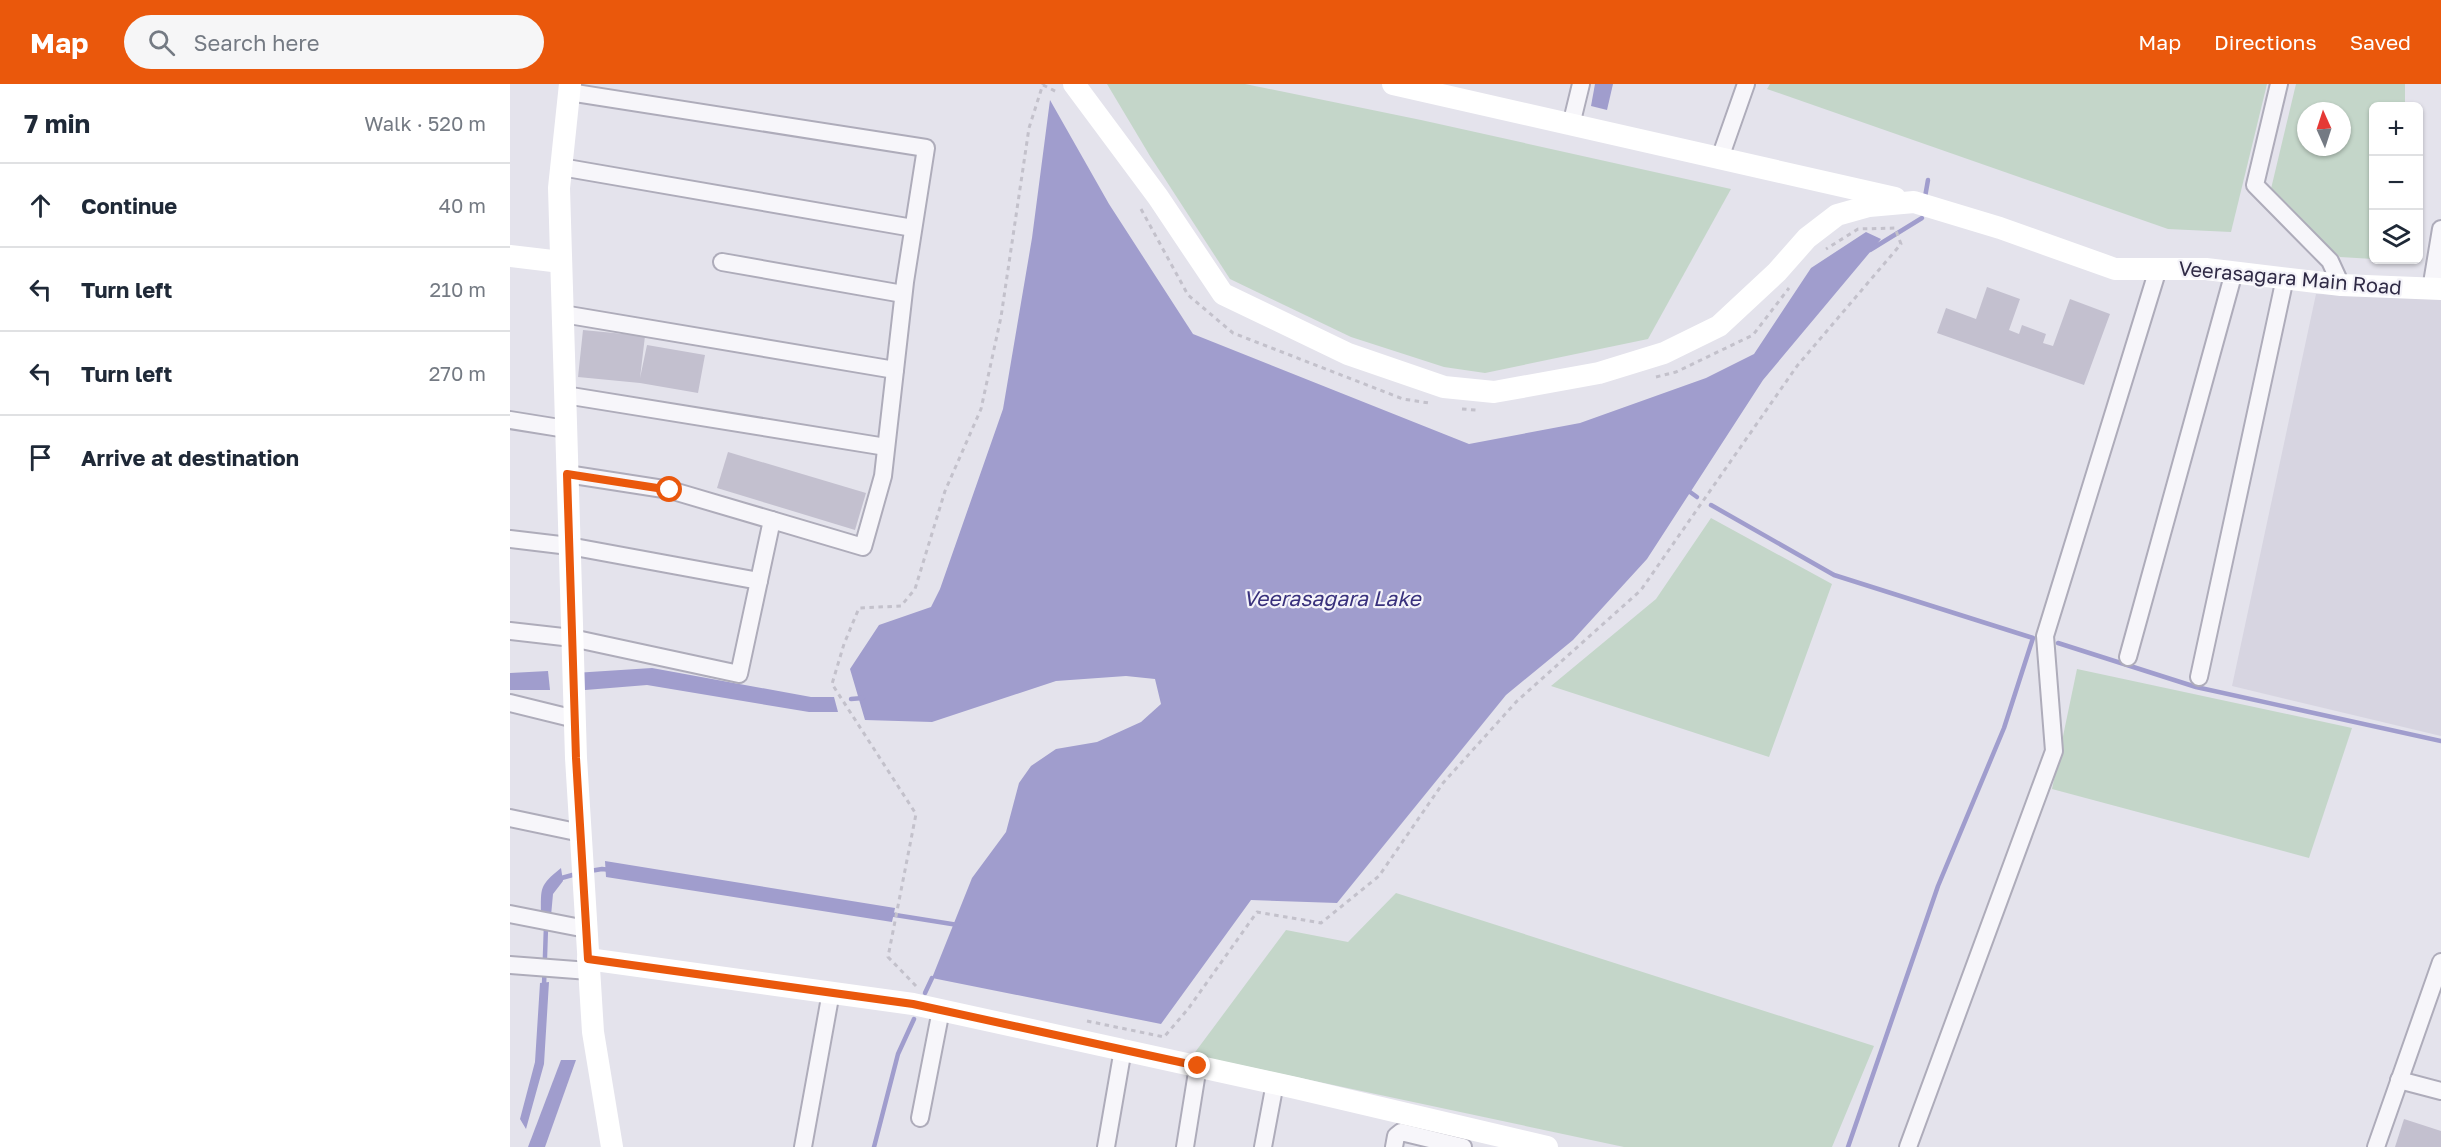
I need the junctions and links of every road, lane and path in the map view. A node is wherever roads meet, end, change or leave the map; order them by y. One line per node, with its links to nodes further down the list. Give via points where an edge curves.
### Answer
1 (1393, 84): 8 (street)
2 (1581, 84): 9 (street)
3 (1746, 84): 10 (street)
4 (2279, 84): 24 (street, via 2254,185 2330,261)
5 (1043, 85): 7 (path); 55 (path, via 1029,128 1001,317 981,409 945,491 915,589 901,606 859,608 832,684 916,814 888,957)
6 (569, 88): 11 (street); 14 (street, via 926,148)
7 (1066, 89): 13 (street, Veerasagara Main Road, via 1158,197 1223,294 1348,354 1444,387 1494,392 1599,373 1664,353 1719,326 1807,238 1837,215 1869,206)
8 (1443, 90): 9 (street)
9 (1571, 125): 10 (street)
10 (1720, 158): 13 (street)
11 (561, 167): 14 (street); 18 (street)
12 (1137, 200): 31 (path, via 1188,295 1233,333 1403,399)
13 (1914, 202): 20 (street, Veerasagara Main Road, via 2115,269)
14 (913, 228): 26 (street)
15 (2441, 229): 25 (street)
16 (1823, 251): 58 (path, via 1858,229 1895,228 1901,244 1797,366 1641,590 1517,701 1443,783 1380,876 1321,923 1257,912 1164,1037)
17 (510, 256): 18 (street)
18 (561, 262): 27 (street)
19 (722, 262): 26 (street)
20 (2158, 269): 21 (street, Veerasagara Main Road); 75 (street, via 2045,636 2054,751)
21 (2234, 272): 22 (street, Veerasagara Main Road); 44 (street)
22 (2285, 278): 24 (street, Veerasagara Main Road); 45 (street)
23 (1793, 283): 29 (path, via 1752,335 1676,372)
24 (2341, 285): 25 (street, Veerasagara Main Road)
25 (2436, 289)
26 (903, 294): 28 (street)
27 (563, 314): 28 (street); 30 (street)
28 (895, 370): 36 (street)
29 (1653, 378)
30 (565, 395): 35 (street); 36 (street)
31 (1437, 405)
32 (1459, 409): 33 (path)
33 (1482, 409)
34 (510, 420): 35 (street)
35 (566, 429): 37 (street)
36 (886, 447): 38 (street, via 883,476 863,547)
37 (567, 474): 38 (street, via 670,490); 40 (street)
38 (772, 520): 41 (street)
39 (510, 540): 40 (street)
40 (570, 546): 41 (street); 43 (street)
41 (759, 581): 43 (street, via 739,674)
42 (510, 631): 43 (street)
43 (572, 638): 47 (street)
44 (2128, 657)
45 (2199, 678)
46 (510, 703): 47 (street)
47 (575, 719): 49 (street)
48 (510, 818): 49 (street)
49 (580, 833): 51 (street)
50 (510, 914): 51 (street)
51 (586, 929): 54 (street)
52 (2441, 962): 62 (street)
53 (510, 965): 54 (street)
54 (588, 965): 56 (street); 59 (street, via 591,1005)
55 (921, 987)
56 (831, 992): 57 (street); 68 (street)
57 (941, 1010): 60 (street); 65 (street)
58 (1084, 1020)
59 (599, 1031): 66 (street); 67 (street)
60 (1123, 1049): 61 (street); 69 (street)
61 (1198, 1066): 63 (street); 70 (street)
62 (2399, 1080): 64 (street); 76 (street)
63 (1275, 1083): 71 (street); 74 (street)
64 (2441, 1091)
65 (920, 1118)
66 (612, 1147)
67 (625, 1147)
68 (803, 1147)
69 (1106, 1147)
70 (1185, 1147)
71 (1263, 1147)
72 (1394, 1147): 73 (street, via 1401,1132)
73 (1463, 1147)
74 (1547, 1147)
75 (1908, 1147)
76 (2376, 1147)

